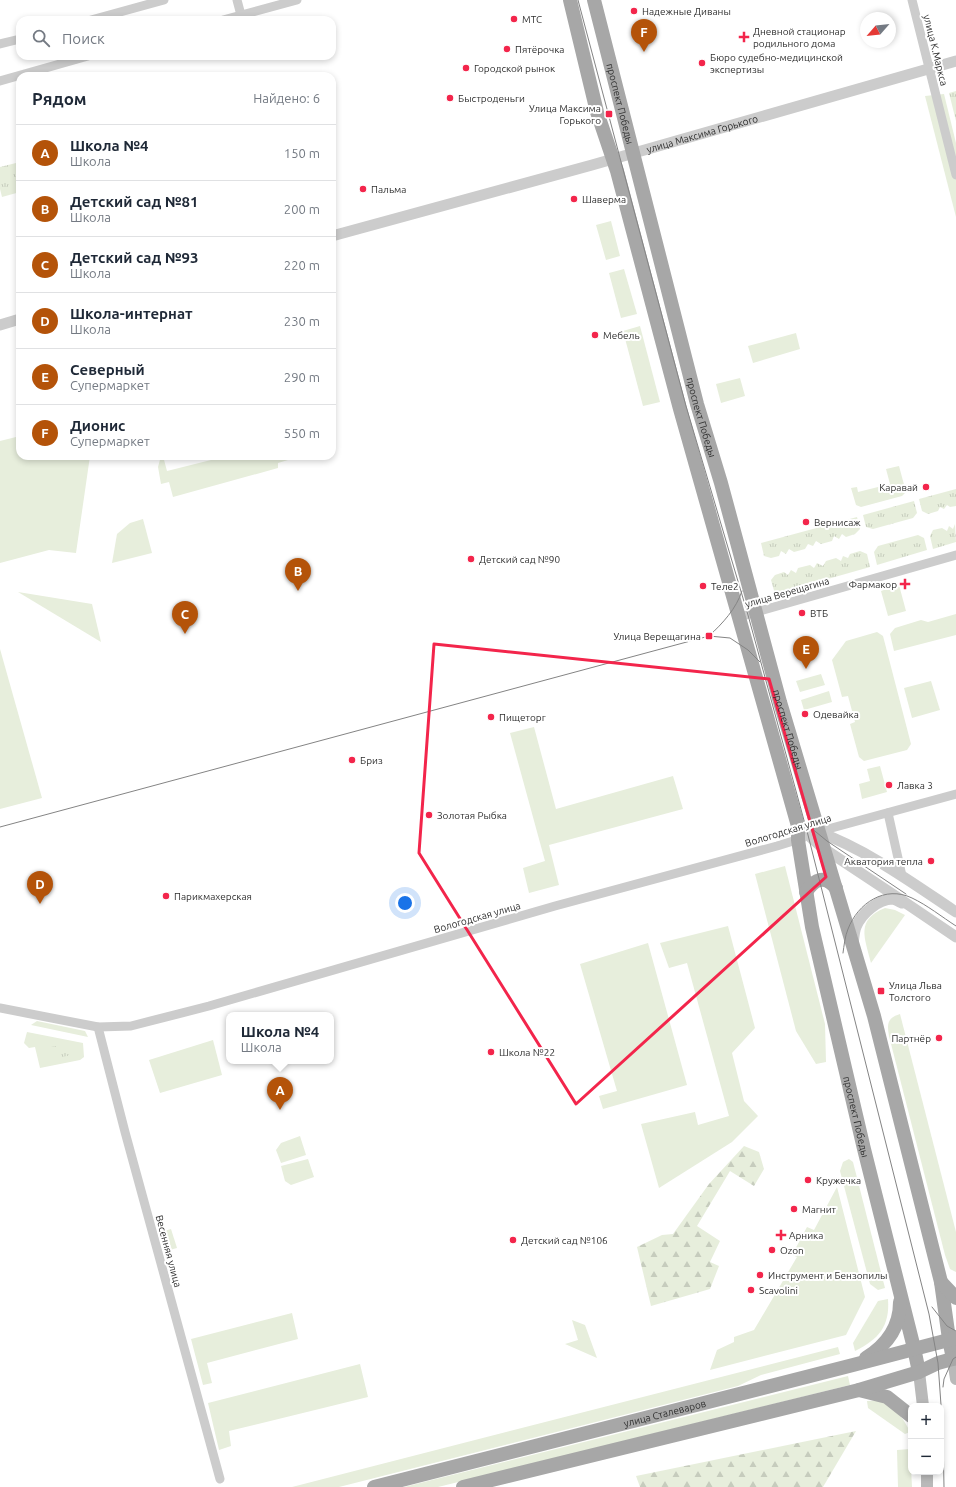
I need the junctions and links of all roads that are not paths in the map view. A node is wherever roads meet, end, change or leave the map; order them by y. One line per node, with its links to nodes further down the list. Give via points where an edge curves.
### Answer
1 (164, 0): 8 (street)
2 (237, 0): 7 (street)
3 (297, 0): 7 (street)
4 (570, 0): 19 (main road, проспект Победы, via 596,112)
5 (594, 0): 18 (main road, проспект Победы)
6 (912, 0): 14 (street, улица К.Маркса)
7 (241, 15): 9 (street)
8 (106, 16)
9 (237, 16)
10 (16, 40): 11 (street)
11 (0, 44)
12 (74, 60): 15 (street)
13 (956, 61): 14 (street, улица Максима Горького)
14 (929, 68): 18 (street, улица Максима Горького); 20 (street, улица К.Маркса)
15 (32, 72)
16 (16, 76): 17 (street)
17 (0, 81)
18 (632, 153): 19 (street, улица Максима Горького); 25 (main road, проспект Победы, via 697,404)
19 (613, 159): 21 (street, улица Максима Горького); 26 (main road, проспект Победы)
20 (956, 175)
21 (336, 235)
22 (16, 320): 23 (street)
23 (0, 325)
24 (956, 555): 25 (street, улица Верещагина)
25 (756, 613): 26 (street, улица Верещагина); 29 (main road, проспект Победы, via 780,702)
26 (739, 617): 29 (main road, проспект Победы, via 798,826)
27 (956, 794): 28 (street, Вологодская улица)
28 (888, 813): 29 (street, Вологодская улица); 31 (street)
29 (808, 836): 30 (main road, проспект Победы); 31 (street, via 838,839); 33 (main road, проспект Победы); 39 (street, Вологодская улица, via 131,1026)
30 (823, 848): 32 (main road, проспект Победы); 34 (street)
31 (902, 876): 35 (street)
32 (836, 888): 33 (main road, via 822,879 810,885); 37 (main road, проспект Победы)
33 (806, 892): 41 (main road, проспект Победы, via 812,928 864,1149)
34 (913, 907): 36 (street); 37 (street, via 894,899 872,907 863,915 856,927)
35 (956, 912)
36 (956, 937)
37 (853, 948): 40 (main road, проспект Победы, via 874,1016)
38 (0, 1008): 39 (street, Вологодская улица)
39 (98, 1027): 53 (street, Весенняя улица, via 124,1132)
40 (941, 1282): 42 (main road); 43 (main road, проспект Победы)
41 (900, 1291): 44 (main road, проспект Победы); 46 (main road, via 900,1312 891,1336 876,1352)
42 (956, 1298)
43 (952, 1338): 44 (main road, улица Сталеваров); 45 (main road, проспект Победы)
44 (914, 1348): 46 (main road, улица Сталеваров); 47 (main road, проспект Победы)
45 (955, 1358): 47 (main road); 48 (main road, проспект Победы)
46 (853, 1365): 54 (main road, улица Сталеваров)
47 (919, 1372): 49 (main road); 50 (main road, проспект Победы)
48 (956, 1379)
49 (858, 1390): 51 (main road, via 887,1397); 55 (main road)
50 (923, 1403)
51 (908, 1414)
52 (927, 1475): 56 (main road)
53 (220, 1479)
54 (374, 1487)
55 (462, 1487)
56 (927, 1487)

